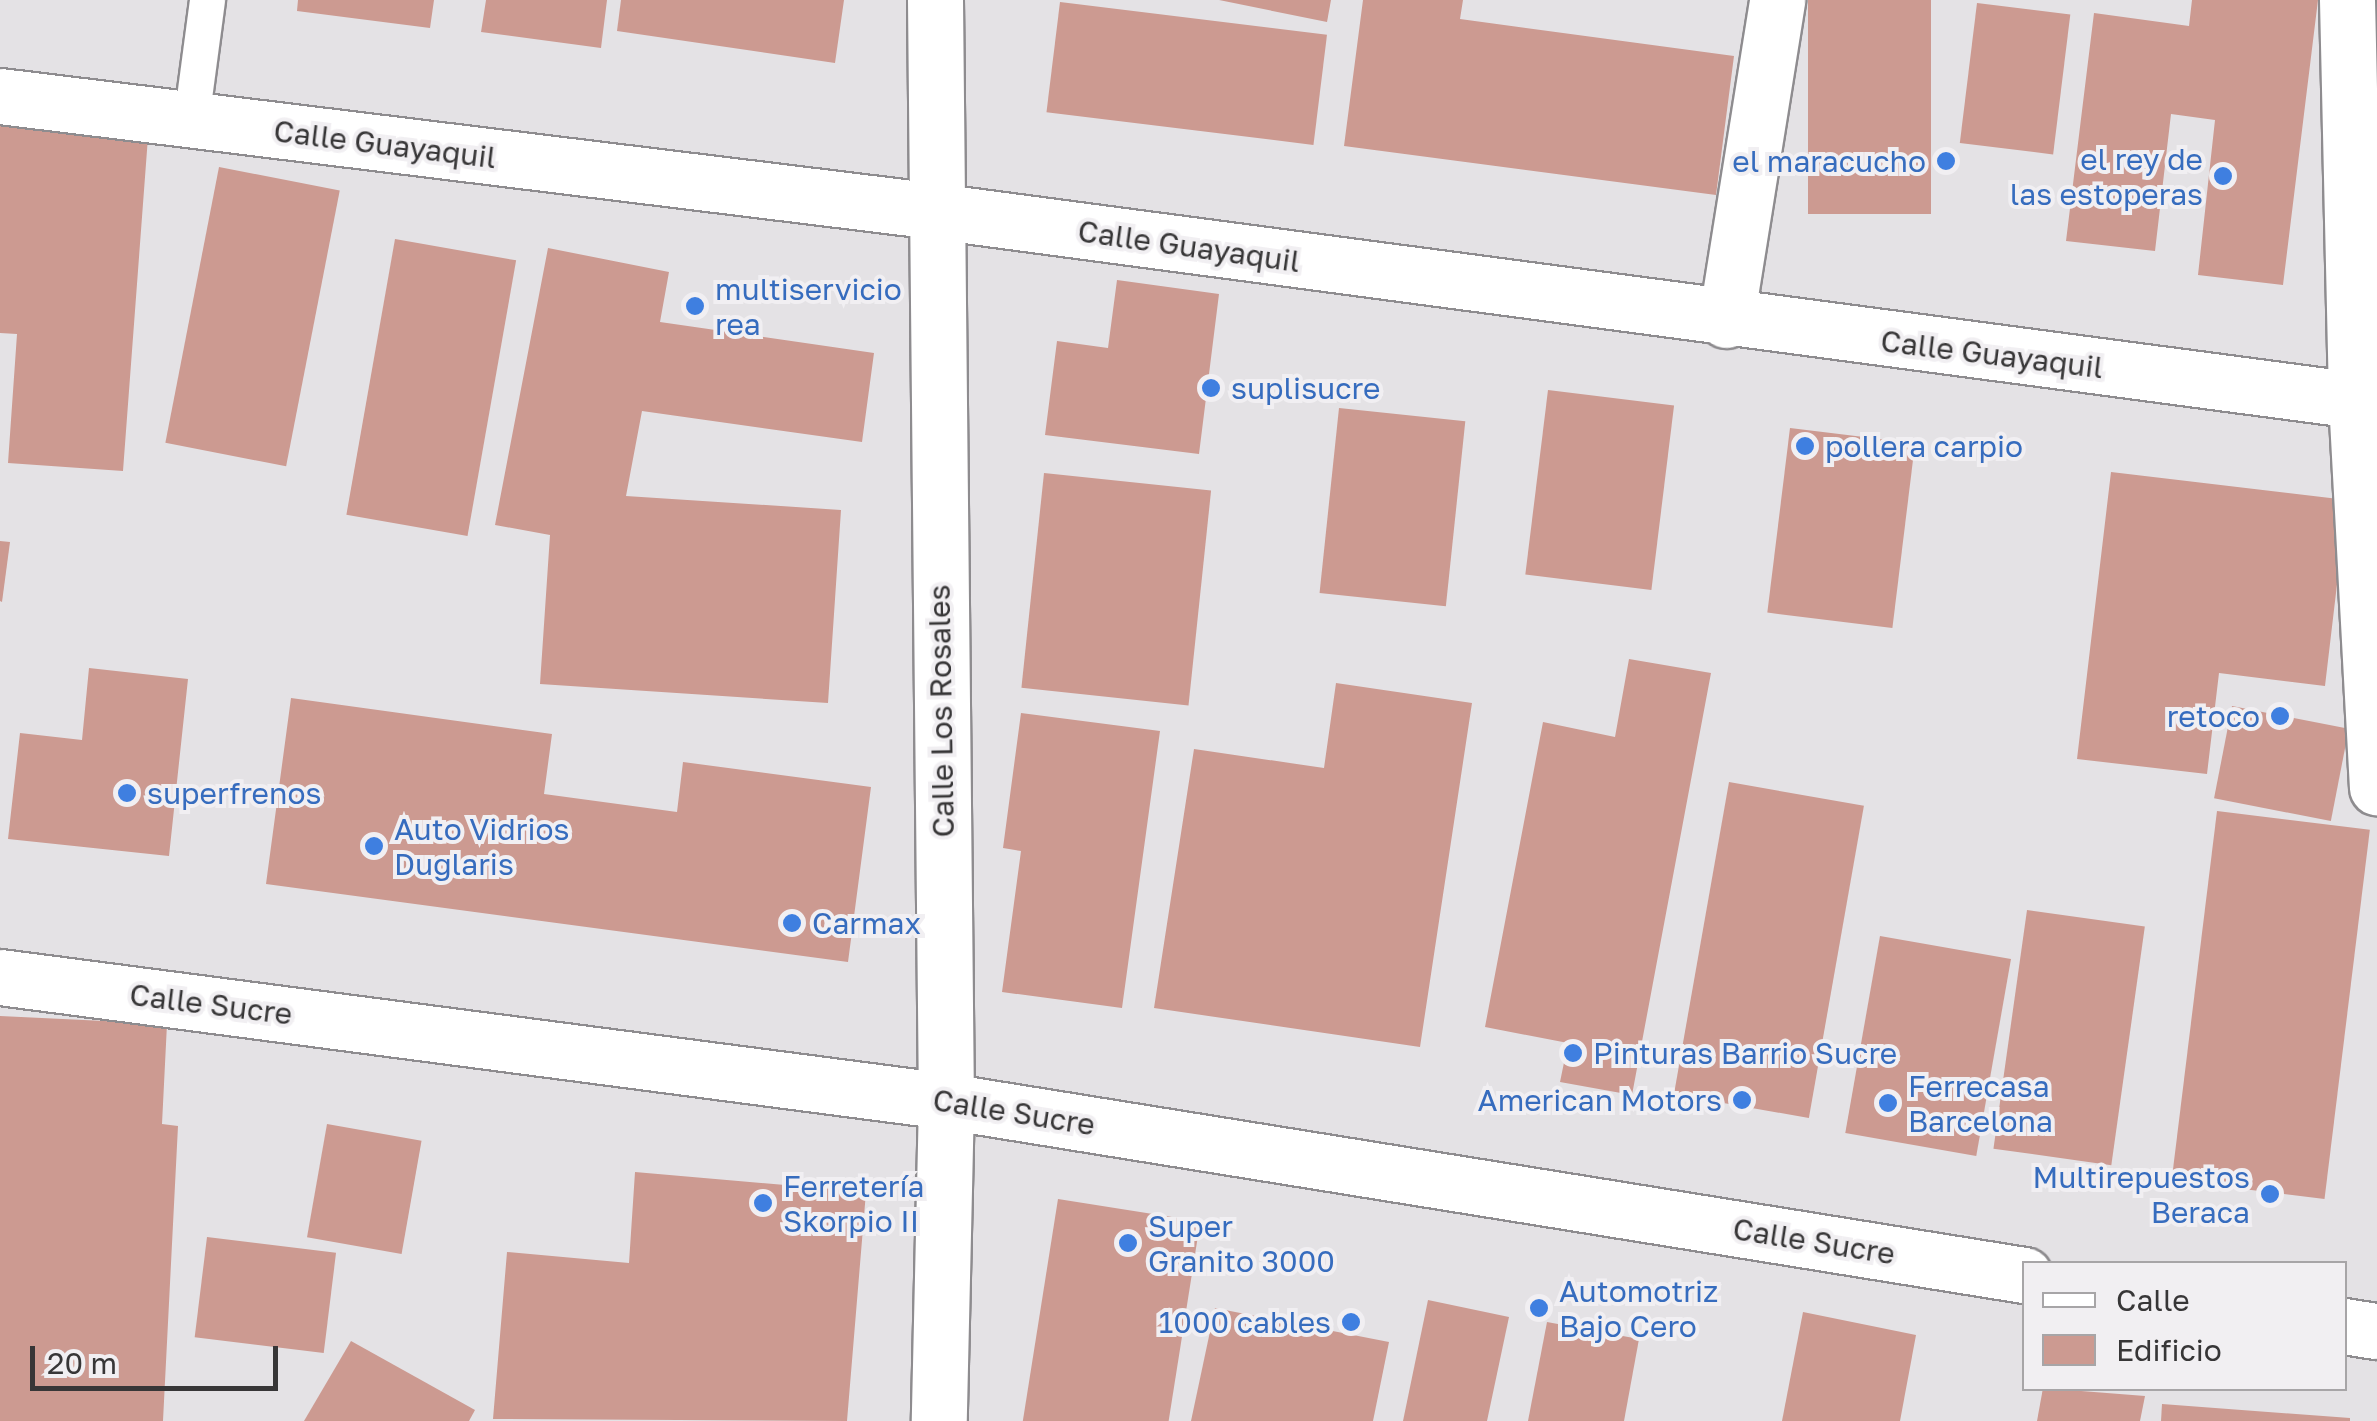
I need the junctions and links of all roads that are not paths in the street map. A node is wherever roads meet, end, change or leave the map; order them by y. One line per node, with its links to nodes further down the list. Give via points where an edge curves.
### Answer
1 (207, 0): 6 (lane)
2 (935, 0): 7 (street, Calle Los Rosales)
3 (1777, 0): 8 (street)
4 (2347, 0): 9 (street)
5 (0, 96): 6 (street, Calle Guayaquil)
6 (191, 120): 7 (street, Calle Guayaquil)
7 (935, 212): 8 (street, Calle Guayaquil); 12 (street, Calle Los Rosales)
8 (1726, 320): 9 (street, Calle Guayaquil)
9 (2366, 402): 10 (street)
10 (2377, 787)
11 (0, 976): 12 (street, Calle Sucre)
12 (946, 1101): 13 (street, Calle Sucre); 16 (street, Calle Los Rosales)
13 (2022, 1274)
14 (2347, 1327): 15 (street)
15 (2377, 1332)
16 (939, 1421)

